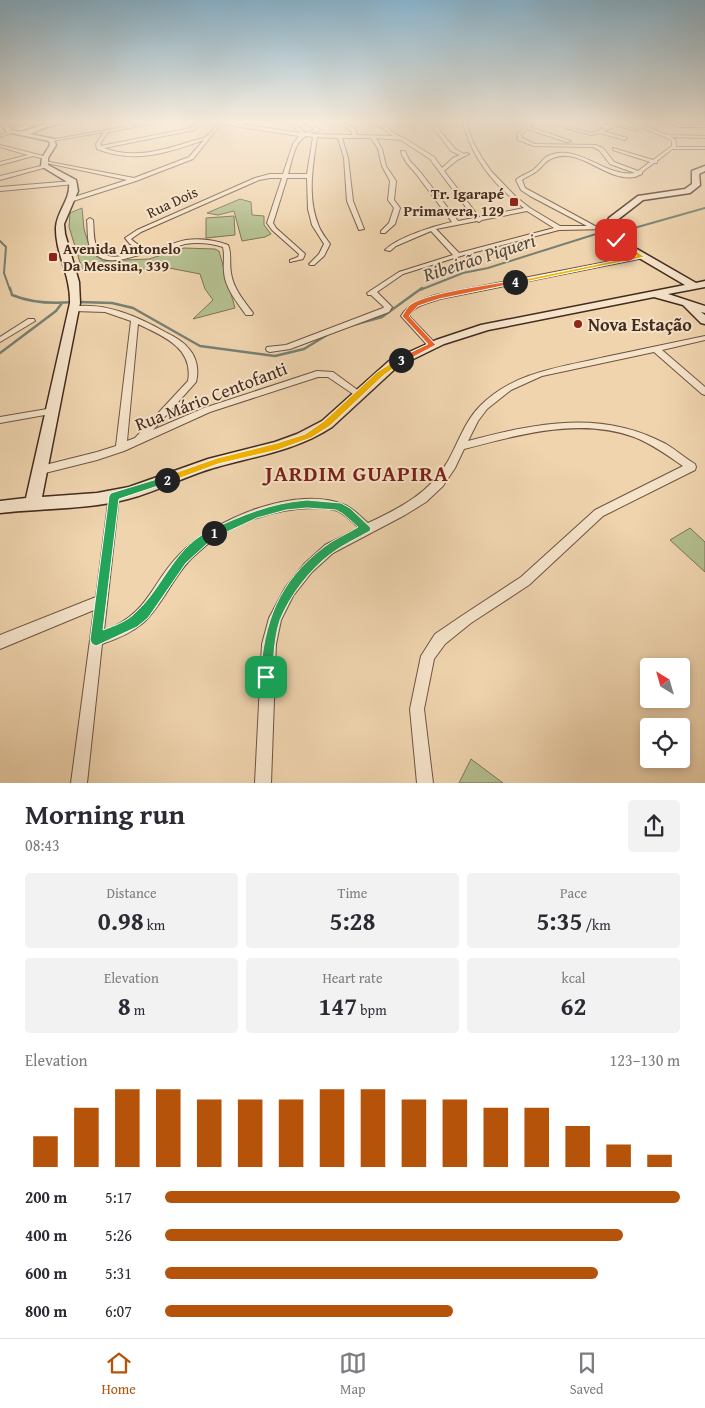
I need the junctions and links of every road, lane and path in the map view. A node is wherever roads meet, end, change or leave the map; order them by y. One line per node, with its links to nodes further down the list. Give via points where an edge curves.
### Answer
1 (24, 158): 20 (street)
2 (37, 158): 18 (street)
3 (47, 158): 18 (street)
4 (190, 158): 27 (street)
5 (290, 158): 24 (street)
6 (312, 158): 25 (street)
7 (346, 158): 37 (street, via 350,201)
8 (382, 158): 40 (street, via 393,181 391,200 398,208 392,224)
9 (405, 158): 34 (street)
10 (431, 158): 22 (street)
11 (458, 158): 22 (street)
12 (478, 158): 31 (street, via 497,181)
13 (552, 158): 35 (street, via 519,180 523,189)
14 (575, 158): 23 (street, via 621,175)
15 (607, 158): 23 (street, via 612,163)
16 (641, 158): 19 (street)
17 (660, 158): 19 (street)
18 (45, 162): 26 (street); 27 (street); 28 (street)
19 (655, 162): 23 (street)
20 (0, 164)
21 (705, 168): 39 (street, via 695,173 696,185 687,191 641,198 612,220)
22 (441, 171): 33 (street)
23 (640, 173)
24 (284, 176): 25 (street, Rua Dois); 43 (street, Rua Dois, via 250,181 128,238); 47 (street, via 270,223 302,254 301,258)
25 (309, 176): 48 (street, via 313,218 327,244 322,255)
26 (0, 178)
27 (134, 180): 30 (street)
28 (73, 183): 29 (street); 30 (street, via 74,192)
29 (0, 189)
30 (70, 200): 53 (street, via 60,224 60,236 75,280)
31 (527, 209): 33 (street); 36 (street)
32 (90, 220): 43 (street, via 94,249 101,256 129,258)
33 (478, 220): 34 (street)
34 (456, 224): 38 (street)
35 (593, 227): 36 (street); 39 (street)
36 (559, 228): 45 (street)
37 (361, 229)
38 (432, 229): 44 (street); 45 (street)
39 (609, 231): 46 (street)
40 (383, 232)
41 (192, 236): 42 (street)
42 (176, 244): 43 (street, via 160,251); 55 (street, via 192,242 226,246 229,256 227,271 236,295)
43 (148, 250)
44 (388, 250)
45 (457, 255): 63 (street, via 401,273 371,293 388,307 384,312 286,347)
46 (642, 257): 50 (street); 61 (street, via 448,295 415,305 405,316)
47 (292, 261)
48 (312, 264)
49 (705, 284): 50 (street)
50 (690, 286): 51 (street); 52 (street, via 681,295)
51 (653, 294): 52 (street); 61 (street, via 499,324)
52 (683, 302): 54 (street); 58 (street)
53 (75, 304): 56 (street); 66 (street)
54 (705, 310)
55 (249, 313)
56 (135, 320): 68 (street, via 184,348 193,367 192,382); 70 (street)
57 (31, 321): 60 (street)
58 (705, 322)
59 (705, 338): 62 (street)
60 (0, 340)
61 (432, 345): 65 (street, via 394,364)
62 (656, 348): 64 (street); 69 (street, via 540,374 515,385 484,407 474,419)
63 (270, 349)
64 (705, 392)
65 (359, 394): 68 (street, Rua Mário Centofanti, via 330,374 321,373 218,406); 72 (street, via 327,424 302,438 217,461)
66 (53, 411): 67 (street); 71 (street)
67 (0, 420)
68 (138, 440): 70 (street, Rua Mário Centofanti)
69 (462, 446): 75 (street, via 439,483 422,499); 81 (street, via 538,427 589,424 642,437 662,446 690,467 599,513 525,581 440,639 428,656 418,709)
70 (121, 448): 71 (street, Rua Mário Centofanti)
71 (41, 470): 73 (street)
72 (114, 496): 73 (street); 76 (street)
73 (32, 504): 74 (street)
74 (0, 507)
75 (366, 528): 77 (street, via 347,511 324,504 286,506 255,514 217,531 195,546 133,623); 80 (street, via 329,549 308,568 289,592 275,618 266,677)
76 (100, 601): 77 (street); 78 (street)
77 (96, 640): 79 (street)
78 (0, 642)
79 (80, 783)
80 (263, 783)
81 (425, 783)

